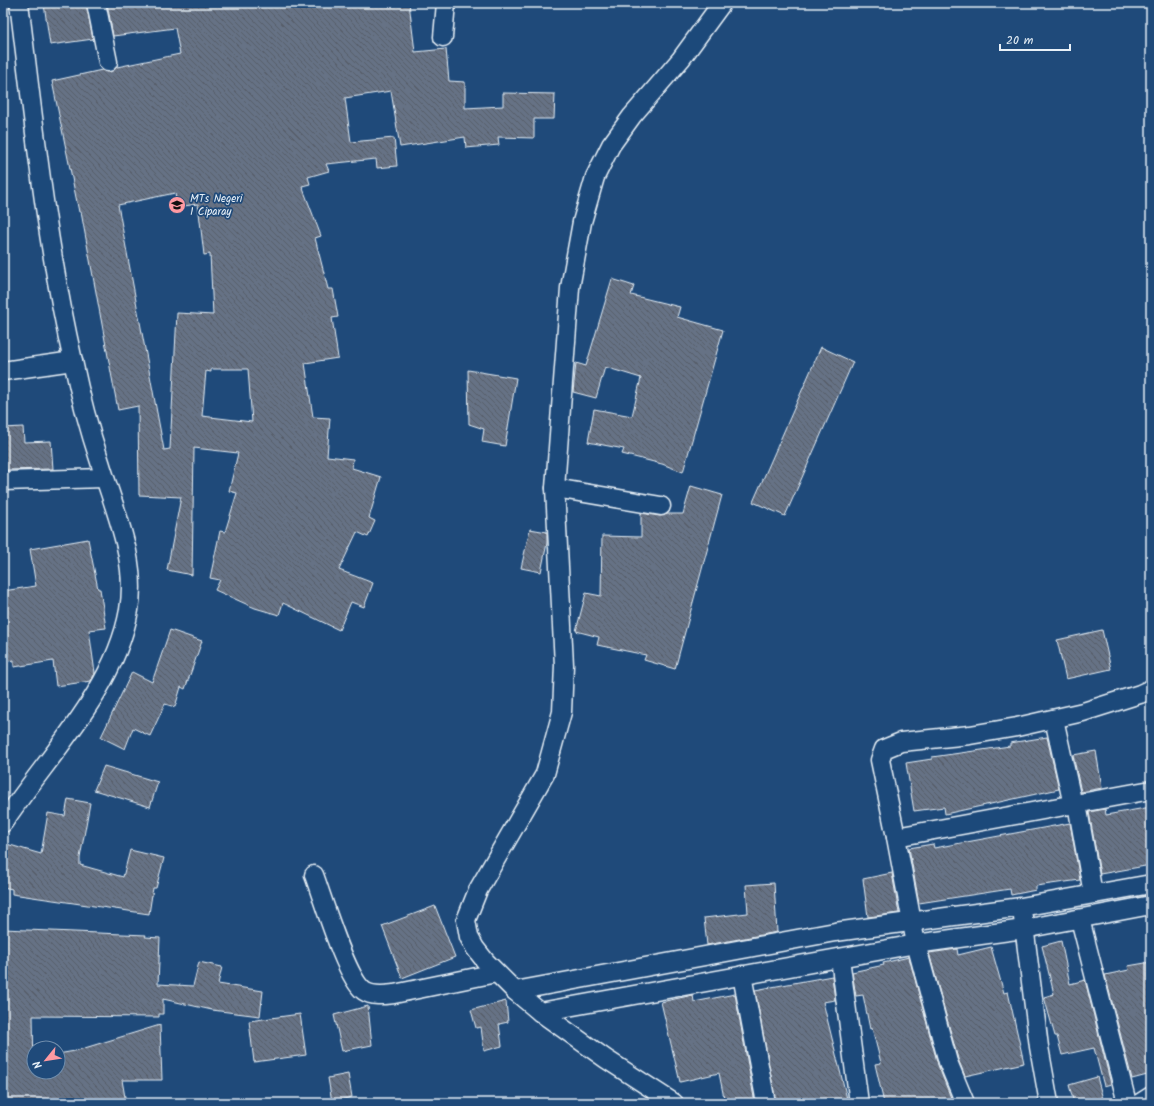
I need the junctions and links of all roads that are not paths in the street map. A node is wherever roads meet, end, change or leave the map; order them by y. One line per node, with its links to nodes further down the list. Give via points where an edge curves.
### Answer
1 (19, 3): 7 (street, via 52,258)
2 (96, 3): 6 (street)
3 (446, 3): 5 (street)
4 (722, 3): 11 (street, via 681,59 632,116 611,145 595,177 582,222 570,288)
5 (443, 37)
6 (108, 62)
7 (73, 361): 8 (street); 9 (street)
8 (3, 371)
9 (104, 478): 10 (street); 17 (street, via 126,544 131,579 130,609 123,635 108,670 87,706)
10 (3, 481)
11 (555, 488): 12 (street); 29 (street, via 564,665 562,712 545,774 478,890 466,920 469,936 475,948)
12 (661, 506)
13 (1151, 689): 14 (street)
14 (1054, 720): 16 (street); 18 (street, via 970,735 901,742 887,747 880,760)
15 (1151, 790): 16 (street)
16 (1075, 805): 18 (street); 21 (street)
17 (3, 822)
18 (896, 837): 25 (street)
19 (314, 875): 29 (street, via 346,963 357,984 365,991 378,995 394,994)
20 (1151, 884): 21 (street)
21 (1093, 894): 23 (street)
22 (1151, 905): 24 (street)
23 (1021, 907): 25 (street); 26 (street)
24 (1080, 919): 26 (street); 39 (street)
25 (912, 921): 27 (street); 31 (street, via 835,932)
26 (1024, 928): 27 (street); 38 (street)
27 (916, 944): 28 (street); 37 (street, via 948,1062)
28 (840, 958): 30 (street); 36 (street)
29 (496, 973): 31 (street)
30 (742, 975): 32 (street); 35 (street)
31 (515, 991): 32 (street)
32 (540, 1012): 34 (street)
33 (1151, 1096): 40 (street)
34 (674, 1103)
35 (766, 1103)
36 (859, 1103)
37 (965, 1103)
38 (1049, 1103)
39 (1127, 1103)
40 (1140, 1103)

